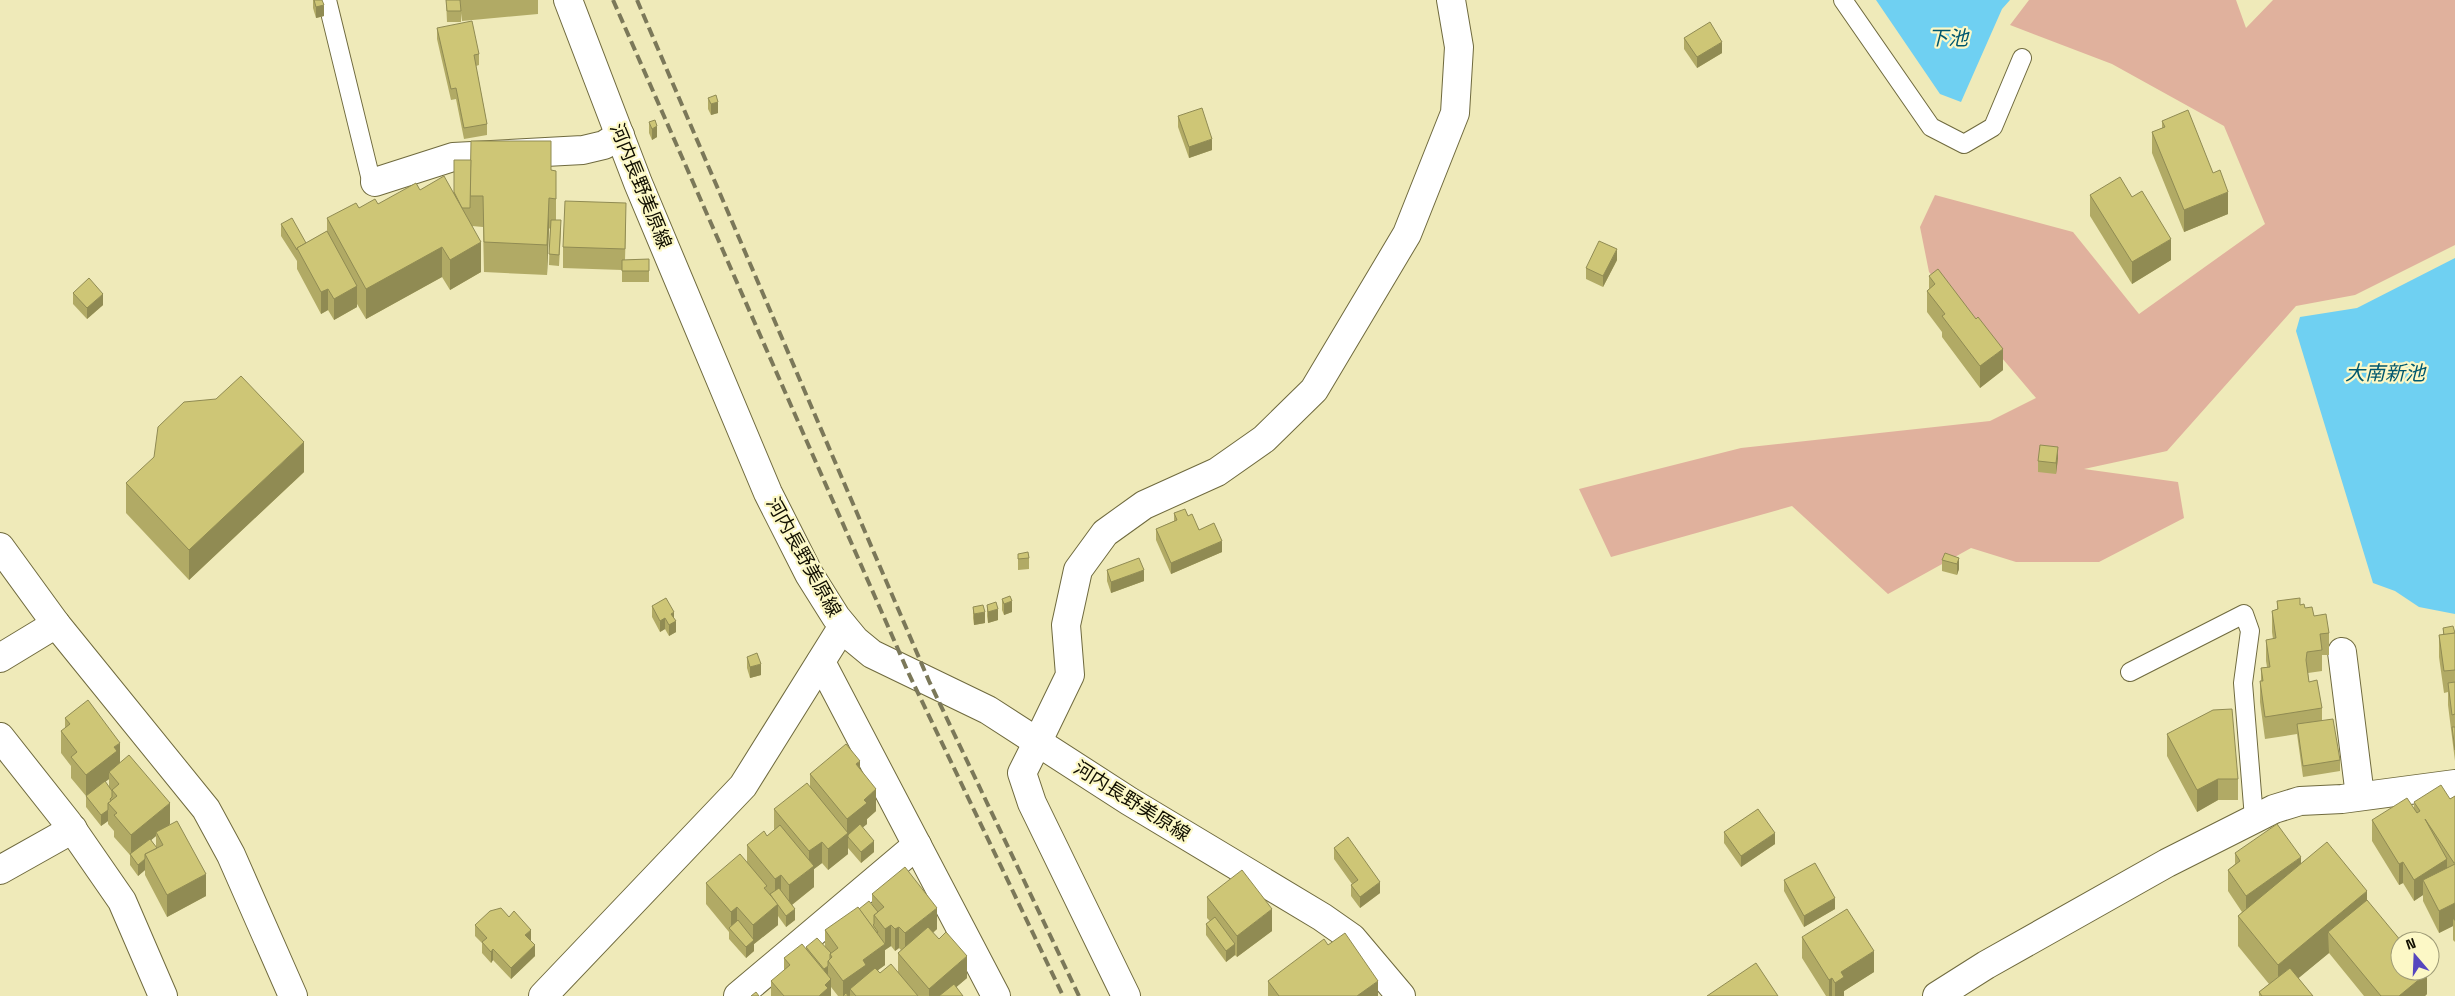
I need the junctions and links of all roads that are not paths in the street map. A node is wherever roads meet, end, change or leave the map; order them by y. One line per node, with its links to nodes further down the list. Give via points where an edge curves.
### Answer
1 (327, 0): 7 (lane, via 370,176)
2 (568, 0): 6 (street, 河内長野美原線)
3 (1451, 0): 16 (street, via 1459,47 1455,113 1407,234 1314,390 1264,438 1217,472 1144,505 1105,533 1078,570 1066,625 1070,675)
4 (1843, 0): 5 (lane, via 1931,127 1964,144 1992,126)
5 (2022, 58)
6 (620, 135): 7 (street, via 604,145 583,150 453,157); 10 (street, 河内長野美原線, via 768,493 809,574)
7 (375, 182)
8 (0, 546): 9 (street)
9 (56, 624): 12 (street); 24 (street, via 206,809 231,855)
10 (843, 626): 13 (street); 16 (street, 河内長野美原線, via 872,654 968,699)
11 (2342, 652): 18 (street)
12 (0, 658)
13 (821, 662): 21 (street); 25 (street, via 743,786)
14 (2130, 672): 19 (lane, via 2244,614 2250,631 2243,683)
15 (0, 737): 20 (street)
16 (1038, 742): 28 (street, via 1022,773 1032,803); 29 (street, 河内長野美原線, via 1322,917 1352,938)
17 (2455, 784): 18 (street)
18 (2360, 796): 19 (street, via 2300,801)
19 (2254, 818): 30 (street, via 2158,868)
20 (73, 829): 22 (street); 23 (street, via 122,901)
21 (916, 845): 26 (street); 27 (street)
22 (0, 870)
23 (156, 993)
24 (293, 996)
25 (543, 996)
26 (738, 996)
27 (996, 996)
28 (1126, 996)
29 (1401, 996)
30 (1937, 996)

